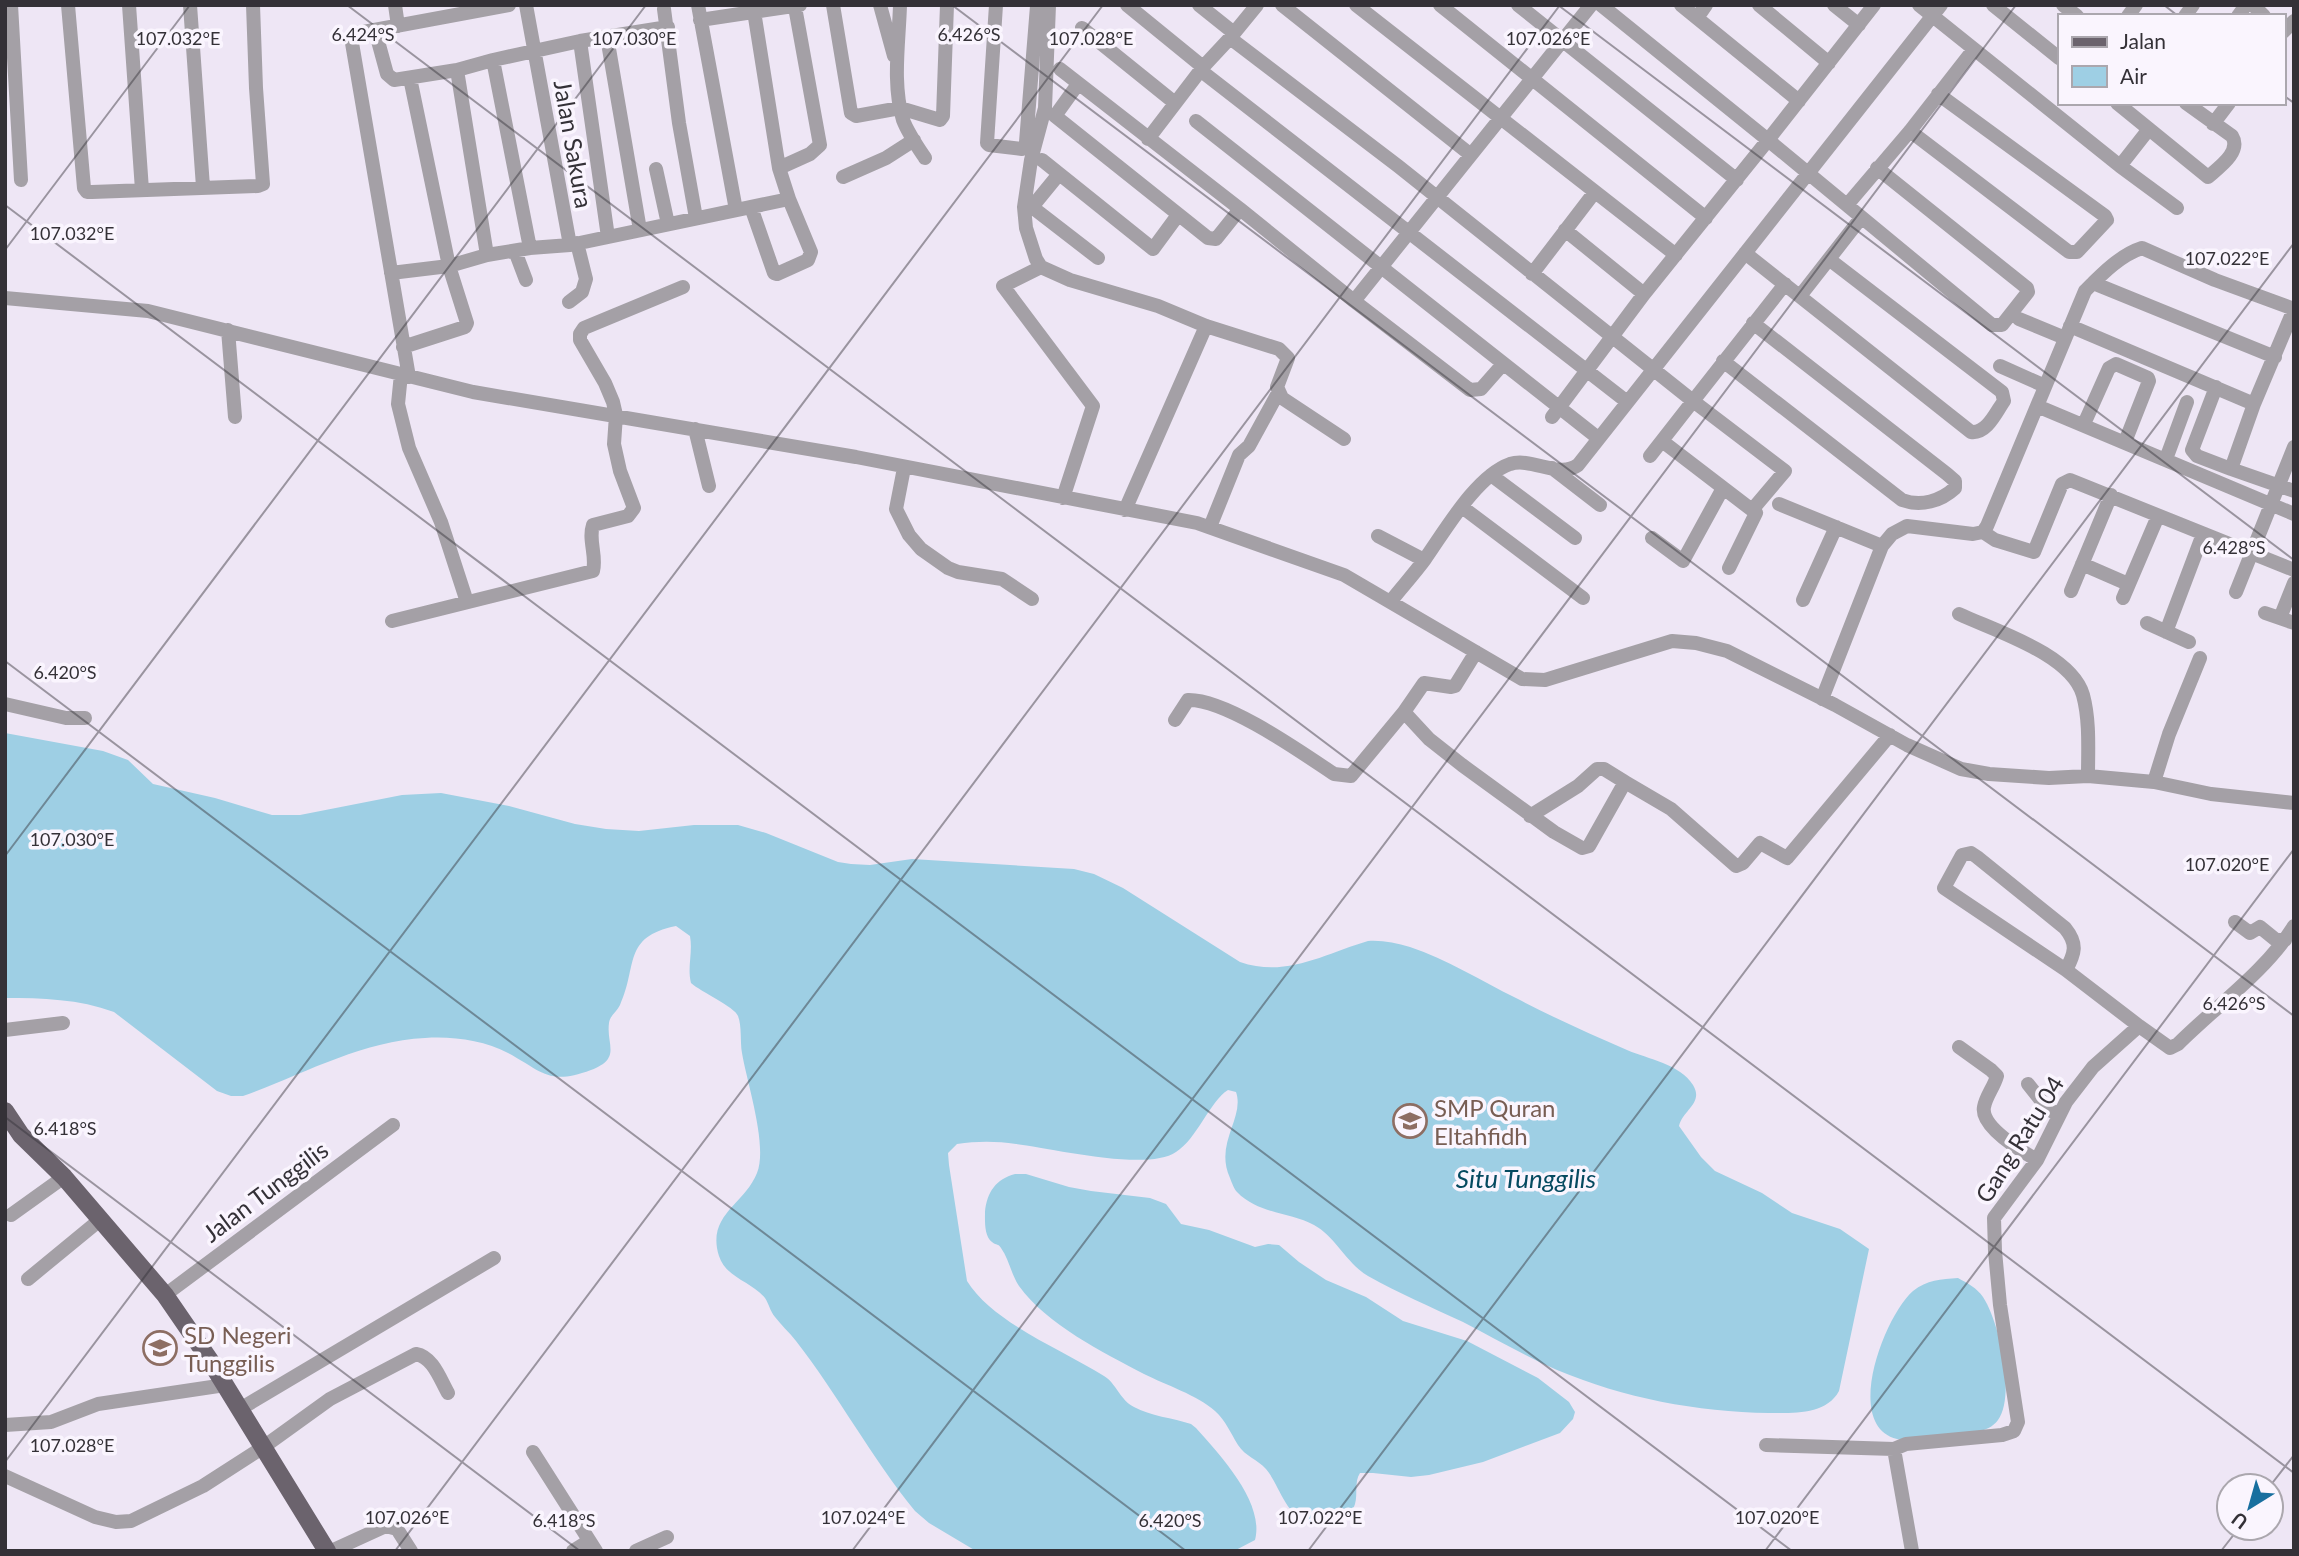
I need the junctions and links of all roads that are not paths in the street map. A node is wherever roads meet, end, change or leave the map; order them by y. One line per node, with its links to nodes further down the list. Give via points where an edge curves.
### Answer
1 (11, 5): 83 (street)
2 (68, 5): 86 (street, via 84,188 87,192)
3 (130, 5): 86 (street)
4 (190, 5): 85 (street)
5 (253, 5): 85 (street, via 265,180 258,186)
6 (395, 5): 38 (street)
7 (509, 5): 38 (street)
8 (526, 5): 47 (street, Jalan Sakura)
9 (833, 5): 64 (street, via 851,113)
10 (880, 5): 51 (street)
11 (900, 5): 51 (street)
12 (947, 5): 64 (street, via 943,118)
13 (996, 5): 30 (street, via 986,143 1022,149)
14 (1127, 5): 52 (street)
15 (1257, 5): 42 (street)
16 (1282, 5): 73 (street)
17 (1356, 5): 65 (street)
18 (1440, 5): 56 (street)
19 (1518, 5): 44 (street)
20 (1591, 5): 44 (street)
21 (1601, 5): 72 (street)
22 (1681, 5): 36 (street)
23 (1706, 5): 36 (street)
24 (1759, 5): 50 (street)
25 (1834, 5): 37 (street)
26 (1874, 5): 37 (street)
27 (1919, 5): 34 (street)
28 (1993, 5): 48 (street)
29 (797, 6): 32 (street); 77 (street, via 820,145)
30 (1039, 6): 112 (street, via 1045,108 1024,207 1026,228)
31 (1203, 6): 42 (street)
32 (754, 8): 35 (street); 77 (street)
33 (664, 9): 39 (street)
34 (1937, 11): 46 (street); 81 (street)
35 (699, 12): 94 (street)
36 (1697, 18): 59 (street)
37 (1859, 25): 50 (street)
38 (398, 26): 41 (street)
39 (668, 27): 43 (street); 96 (street)
40 (1082, 27): 60 (street)
41 (376, 30): 55 (street, via 387,74 394,80); 114 (street, via 358,33 352,43)
42 (1232, 36): 52 (street); 88 (street)
43 (607, 37): 45 (street); 100 (street)
44 (1563, 40): 56 (street); 84 (street)
45 (580, 41): 47 (street); 103 (street)
46 (1974, 50): 58 (street); 76 (street)
47 (534, 51): 49 (street); 104 (street, Jalan Sakura)
48 (2058, 57)
49 (493, 60): 54 (street); 105 (street)
50 (1829, 62): 59 (street)
51 (898, 67): 64 (street)
52 (1202, 68): 60 (street); 102 (street)
53 (1060, 69): 57 (street)
54 (457, 70): 55 (street); 107 (street)
55 (410, 78): 111 (street)
56 (1532, 78): 65 (street); 97 (street)
57 (1078, 84): 70 (street); 95 (street, via 1055,116)
58 (1938, 94): 69 (street); 69 (street, via 2105,216 2103,227 2077,252 2069,252)
59 (1799, 101): 72 (street)
60 (1175, 103): 70 (street)
61 (2119, 105): 68 (street)
62 (2189, 105): 67 (street)
63 (2227, 105): 67 (street)
64 (900, 108): 71 (street)
65 (1500, 118): 73 (street); 87 (street)
66 (1196, 121): 113 (street)
67 (2213, 124): 68 (street, via 2232,136 2235,147 2207,177)
68 (2149, 129): 76 (street)
69 (1910, 131): 78 (street)
70 (1147, 139): 93 (street)
71 (914, 140): 74 (street); 82 (street)
72 (1768, 140): 81 (street); 84 (street)
73 (1471, 155): 88 (street)
74 (925, 158)
75 (1042, 160): 80 (street)
76 (2120, 166): 92 (street)
77 (779, 168): 89 (street)
78 (1877, 168): 90 (street); 98 (street, via 2028,292 2001,325 1993,326)
79 (656, 169): 99 (street)
80 (1059, 174): 95 (street, via 1153,249); 109 (street, via 1032,207)
81 (1808, 174): 90 (street); 106 (street)
82 (843, 177)
83 (21, 180)
84 (1737, 180): 97 (street)
85 (203, 187): 86 (street)
86 (142, 190)
87 (1594, 193): 101 (street); 108 (street)
88 (1437, 197): 102 (street); 115 (street)
89 (789, 199): 91 (street); 91 (street, via 811,254 808,260 777,274 772,271)
90 (1847, 205): 98 (street)
91 (751, 206): 94 (street)
92 (2177, 208)
93 (1240, 209): 95 (street, via 1212,240); 123 (street)
94 (736, 210): 96 (street)
95 (1178, 215)
96 (696, 218): 99 (street)
97 (1706, 218): 108 (street)
98 (1861, 218): 110 (street)
99 (668, 224): 100 (street)
100 (640, 230): 103 (street)
101 (1566, 230): 115 (street); 120 (street)
102 (1409, 233): 113 (street); 138 (street)
103 (608, 237): 104 (street)
104 (573, 244): 105 (street); 124 (street, Jalan Sakura, via 586,279 582,292)
105 (522, 249): 107 (street); 116 (street)
106 (1745, 253): 117 (street); 137 (street)
107 (487, 255): 111 (street)
108 (1676, 255): 120 (street)
109 (1098, 258)
110 (1830, 260): 121 (street); 121 (street, via 2002,392 2004,401 1984,429 1971,432)
111 (449, 266): 114 (street); 132 (street, via 466,325)
112 (1041, 267): 128 (street); 169 (street, via 1003,286 1093,406)
113 (1382, 267): 123 (street); 135 (street)
114 (391, 273): 132 (street)
115 (1532, 274): 131 (street)
116 (526, 280)
117 (1785, 284): 121 (street); 127 (street)
118 (2093, 284): 125 (street, via 2141,248); 130 (street, via 2085,291); 133 (street)
119 (683, 288): 149 (street, via 584,328 580,334)
120 (1644, 294): 131 (street)
121 (1800, 296)
122 (5, 298): 129 (street, via 148,311)
123 (1354, 300): 135 (street, via 1470,390 1481,389)
124 (569, 302)
125 (2294, 309): 133 (street)
126 (2019, 319): 130 (street)
127 (1753, 323): 134 (street); 134 (street, via 1947,474 1955,488 1932,502 1902,500)
128 (1206, 326): 142 (street, via 1285,353); 174 (street)
129 (228, 330): 139 (street); 150 (street)
130 (2068, 332): 140 (street); 141 (street)
131 (1612, 336): 137 (street); 138 (street)
132 (403, 347): 139 (street)
133 (2275, 357): 146 (street)
134 (1723, 361): 144 (street)
135 (1503, 364): 148 (street)
136 (2000, 366): 140 (street)
137 (1654, 368): 143 (street); 144 (street)
138 (1586, 370): 143 (street); 148 (street)
139 (405, 375): 149 (street, via 473,392); 198 (street, via 398,404 409,448 441,522)
140 (2045, 386): 147 (street)
141 (2216, 387): 146 (street); 162 (street, via 2192,450)
142 (1279, 393): 154 (street); 178 (street, via 1249,446 1239,454)
143 (1626, 401): 153 (street)
144 (1693, 401): 155 (street); 175 (street, via 1785,471)
145 (2187, 402): 159 (street)
146 (2254, 404): 162 (street)
147 (2037, 406): 151 (street); 180 (street)
148 (1555, 412): 153 (street)
149 (616, 415): 152 (street); 198 (street, via 614,444 634,508 628,516 593,525 593,571)
150 (235, 417)
151 (2084, 424): 156 (street); 156 (street, via 2109,368 2116,364 2149,381)
152 (695, 429): 160 (street); 164 (street)
153 (1598, 438): 161 (street, via 1573,468)
154 (1344, 439)
155 (1662, 441): 158 (street); 166 (street)
156 (2125, 442): 159 (street)
157 (2294, 447): 165 (street)
158 (1650, 456)
159 (2166, 459): 171 (street)
160 (904, 468): 169 (street); 195 (street, via 896,509 921,549 948,568 1002,579)
161 (1552, 468): 163 (street, via 1517,463); 172 (street)
162 (2231, 469): 165 (street)
163 (1491, 475): 173 (street); 183 (street)
164 (709, 486)
165 (2278, 486): 167 (street); 171 (street)
166 (1723, 488): 175 (street); 184 (street, via 1684,561)
167 (2294, 491)
168 (2111, 495): 177 (street); 180 (street, via 2066,481 2034,552); 188 (street)
169 (1063, 498): 174 (street)
170 (1779, 504): 179 (street)
171 (2270, 504): 176 (street); 186 (street)
172 (1600, 505)
173 (1462, 506): 187 (street); 194 (street)
174 (1125, 510): 178 (street)
175 (1752, 510): 189 (street, via 1756,513)
176 (2294, 514)
177 (2158, 516): 181 (street); 188 (street, via 2126,591)
178 (1210, 527): 197 (street, via 1344,575)
179 (1836, 527): 185 (street); 196 (street)
180 (1983, 532): 185 (street, via 1907,526)
181 (2203, 534): 186 (street); 204 (street)
182 (1378, 536): 187 (street)
183 (1575, 538)
184 (1652, 538)
185 (1882, 546): 208 (street)
186 (2251, 552): 190 (street); 193 (street)
187 (1424, 560): 197 (street)
188 (2082, 564): 192 (street)
189 (1729, 568)
190 (2294, 570)
191 (2294, 583): 202 (street)
192 (2071, 591)
193 (2236, 592)
194 (1583, 598)
195 (1032, 599)
196 (1803, 600)
197 (1391, 601): 206 (street)
198 (467, 602): 201 (street)
199 (2265, 613): 202 (street)
200 (1959, 614): 214 (street, via 2050,656 2075,680 2083,694)
201 (392, 621)
202 (2287, 621)
203 (2147, 623): 204 (street)
204 (2166, 632): 205 (street)
205 (2189, 642)
206 (1476, 652): 208 (street, via 1522,679 1545,680 1672,641 1696,643 1727,651); 210 (street, via 1455,686 1424,683)
207 (2200, 659): 216 (street)
208 (1822, 699): 213 (street)
209 (5, 704): 211 (street)
210 (1405, 712): 212 (street, via 1351,776 1343,777 1209,702 1188,700); 218 (street, via 1429,739)
211 (85, 718)
212 (1175, 720)
213 (1890, 735): 214 (street, via 1961,769 2031,777); 215 (street, via 1787,858 1760,843 1736,866 1671,809)
214 (2088, 776): 216 (street)
215 (1625, 782): 218 (street, via 1597,769); 218 (street, via 1587,848)
216 (2154, 782): 217 (street)
217 (2294, 803)
218 (1530, 816)
219 (2235, 922): 221 (street, via 2250,933 2260,927 2276,940)
220 (2294, 926): 221 (street)
221 (2285, 940): 224 (street, via 2175,1047)
222 (2066, 970): 222 (street, via 1944,888 1962,855 1977,857 2065,928 2075,942); 224 (street)
223 (63, 1023): 225 (street)
224 (2139, 1026): 229 (street, Gang Ratu 04, via 2093,1067)
225 (5, 1030)
226 (1959, 1047): 231 (street, via 1997,1076 1984,1107 1987,1122)
227 (2028, 1084): 229 (street)
228 (5, 1111): 232 (main road, via 21,1135)
229 (2058, 1115): 231 (street, Gang Ratu 04)
230 (393, 1125): 237 (street, Jalan Tunggilis)
231 (2037, 1160): 244 (street, Gang Ratu 04, via 1994,1218 2000,1305 2017,1427 2002,1435)
232 (64, 1177): 233 (street); 234 (main road)
233 (11, 1215)
234 (101, 1219): 236 (street); 237 (main road)
235 (494, 1258): 240 (street)
236 (28, 1279)
237 (165, 1295): 238 (main road)
238 (225, 1385): 240 (main road); 241 (street, via 98,1404 51,1422)
239 (448, 1393): 243 (street, via 430,1361 416,1354 330,1399)
240 (240, 1409): 243 (main road)
241 (5, 1425)
242 (1766, 1445): 244 (street)
243 (262, 1448): 246 (street, via 203,1486 131,1521 95,1517); 249 (main road)
244 (1894, 1449): 253 (street)
245 (533, 1452): 248 (street)
246 (5, 1476)
247 (667, 1537): 252 (street)
248 (593, 1546): 251 (street)
249 (329, 1551): 250 (street, via 386,1526 397,1529)
250 (411, 1551)
251 (573, 1551)
252 (636, 1551)
253 (1912, 1551)

